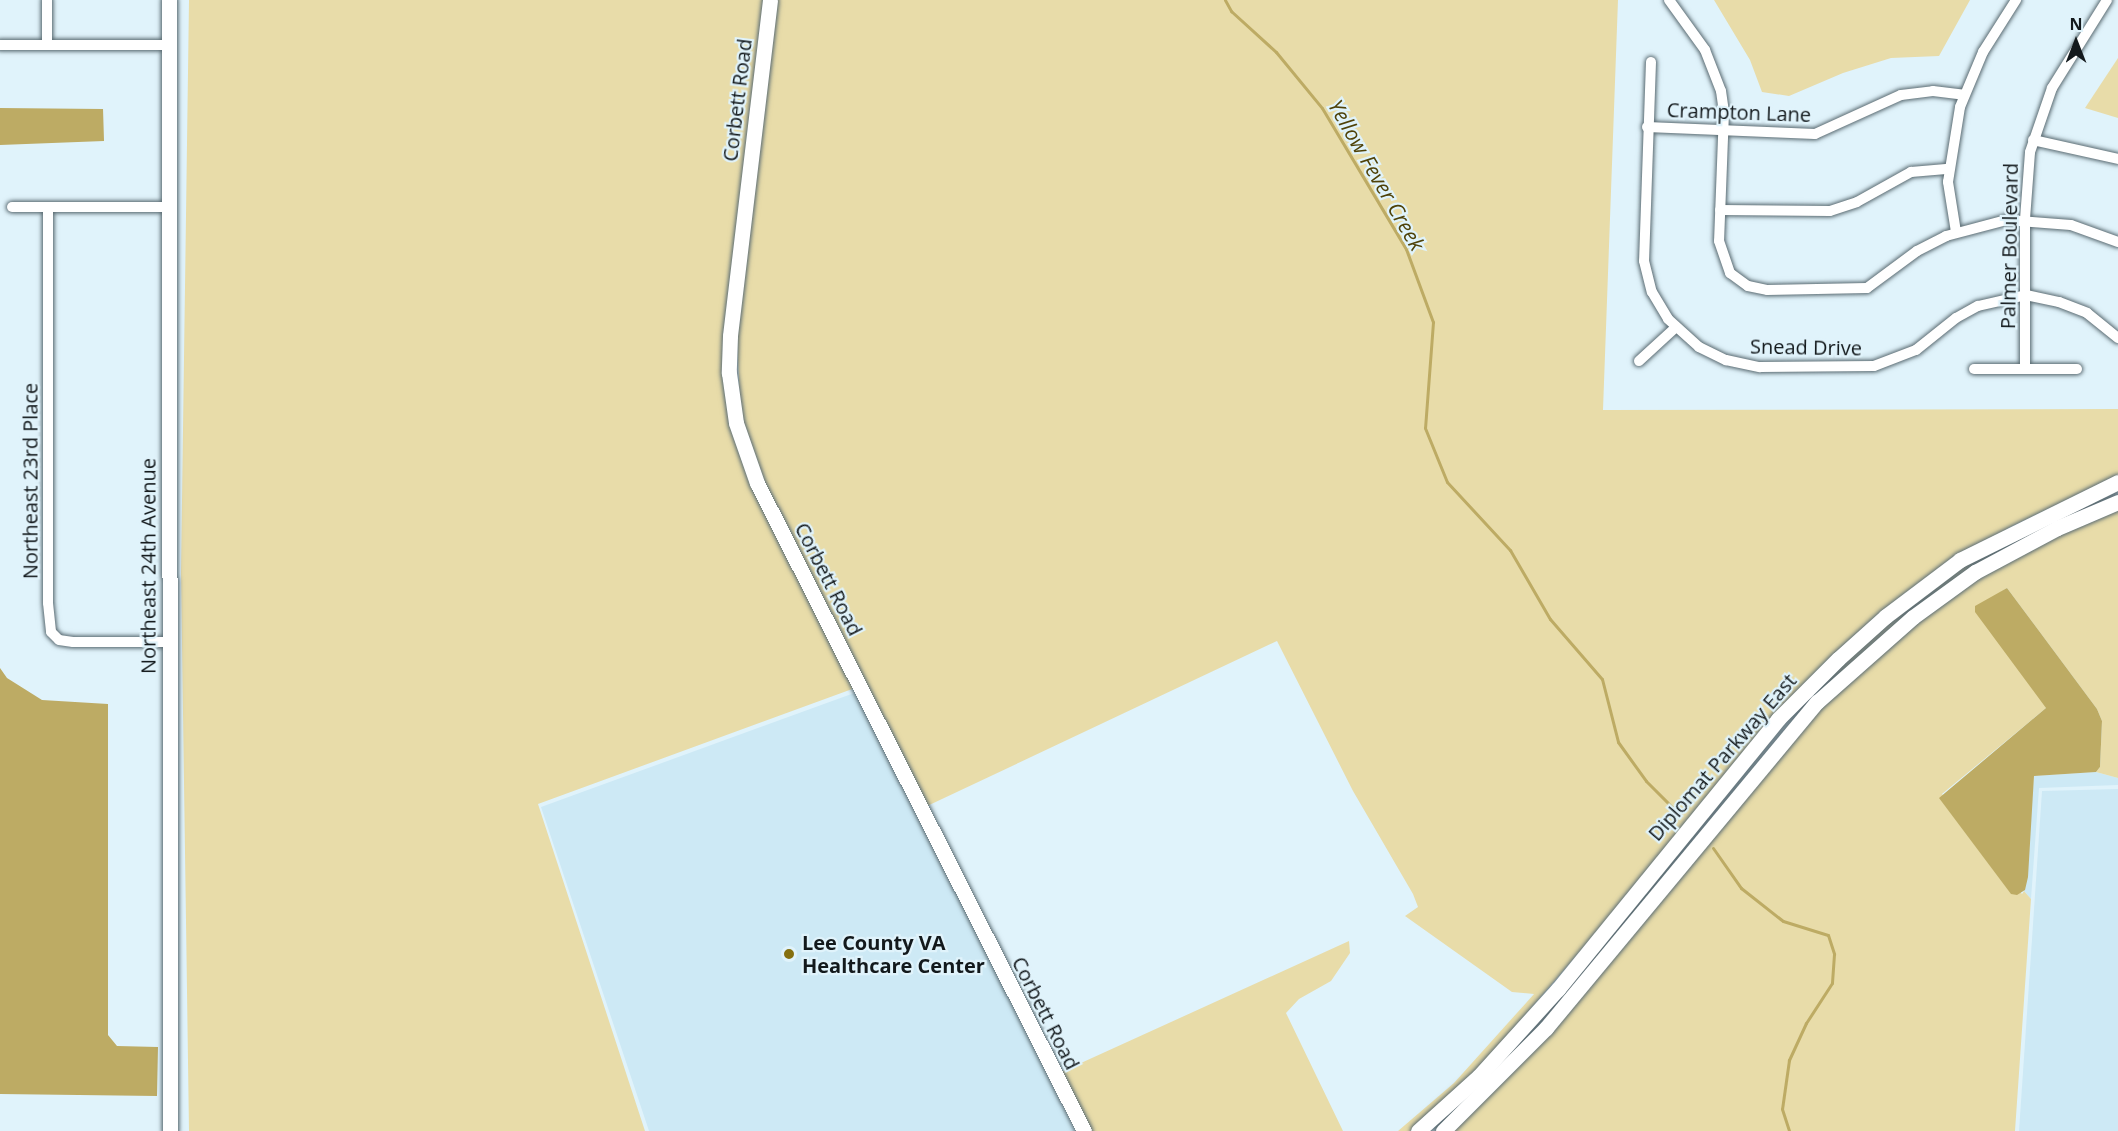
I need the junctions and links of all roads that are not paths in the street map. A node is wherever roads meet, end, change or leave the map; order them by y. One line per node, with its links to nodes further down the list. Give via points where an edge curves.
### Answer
1 (47, 0): 7 (street)
2 (169, 0): 9 (street, Northeast 24th Avenue)
3 (770, 0): 41 (street, Corbett Road, via 730,336 729,373 736,423 757,483)
4 (1669, 0): 13 (street, via 1714,70 1724,103)
5 (2016, 0): 11 (street, via 1983,52)
6 (2104, 1): 14 (street, Palmer Boulevard, via 2052,88)
7 (47, 44): 8 (street); 9 (street)
8 (0, 45)
9 (169, 45): 18 (street, Northeast 24th Avenue)
10 (1651, 62): 12 (street, Snead Drive)
11 (1964, 95): 13 (street, Crampton Lane, via 1933,91 1901,95 1815,134); 16 (street)
12 (1647, 127): 13 (street, Crampton Lane); 25 (street, Snead Drive, via 1644,261 1657,301)
13 (1724, 131): 20 (street)
14 (2033, 140): 15 (street); 21 (street, Palmer Boulevard, via 2026,176)
15 (2118, 159)
16 (1949, 169): 20 (street, via 1911,172 1857,202 1830,211); 22 (street, via 1948,202)
17 (12, 207): 19 (street)
18 (169, 207): 19 (street); 35 (street, Northeast 24th Avenue)
19 (48, 208): 35 (street, Northeast 23rd Place, via 51,632 59,640 73,642)
20 (1720, 210): 22 (street, via 1719,241 1724,264 1738,281 1767,290 1867,288 1917,251)
21 (2025, 219): 22 (street); 23 (street, via 2084,228); 24 (street, Palmer Boulevard)
22 (1956, 232)
23 (2118, 242)
24 (2026, 295): 25 (street, Snead Drive, via 1978,306 1908,355 1863,367 1737,363 1699,347); 26 (street, Snead Drive, via 2087,313); 28 (street, Palmer Boulevard)
25 (1675, 328): 27 (street)
26 (2118, 338)
27 (1639, 361)
28 (2025, 368): 29 (street); 30 (street)
29 (1974, 369)
30 (2077, 369)
31 (2118, 482): 33 (street, Diplomat Parkway East)
32 (2118, 502): 34 (street, Diplomat Parkway East)
33 (2009, 534): 34 (street); 36 (street, Diplomat Parkway East, via 1929,582)
34 (2017, 548): 37 (street, Diplomat Parkway East, via 1913,617)
35 (169, 642): 40 (street, Northeast 24th Avenue)
36 (1809, 687): 37 (street); 38 (street, Diplomat Parkway East, via 1758,743)
37 (1821, 698): 39 (street, Diplomat Parkway East, via 1780,742)
38 (1552, 996): 39 (street); 42 (street, Diplomat Parkway East, via 1479,1076)
39 (1565, 1006): 43 (street, Diplomat Parkway East, via 1506,1072)
40 (170, 1131)
41 (1084, 1131)
42 (1418, 1131)
43 (1443, 1131)

